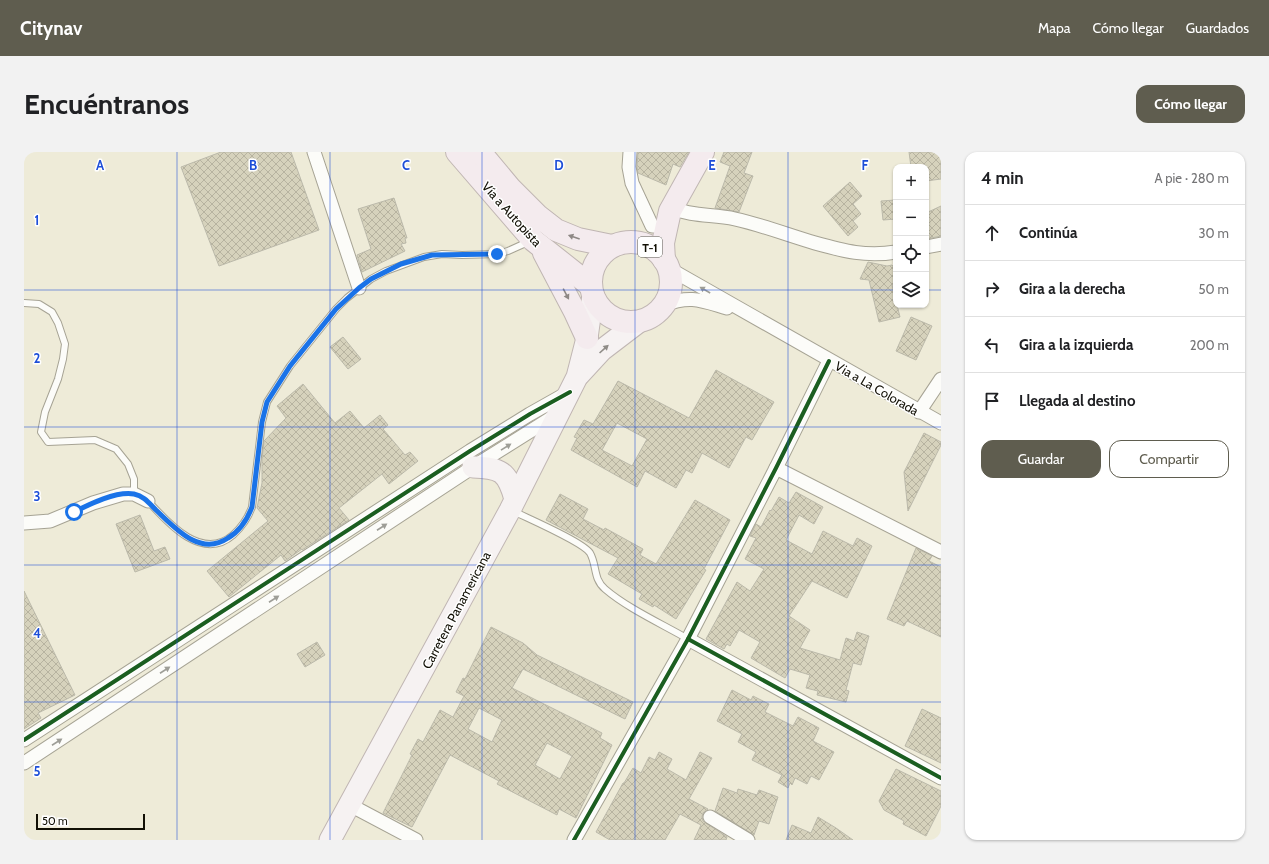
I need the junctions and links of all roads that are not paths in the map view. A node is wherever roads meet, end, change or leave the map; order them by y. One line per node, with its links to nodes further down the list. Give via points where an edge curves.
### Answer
1 (314, 152): 14 (street)
2 (457, 152): 8 (highway, Vía a Autopista)
3 (480, 152): 9 (highway, Vía a Autopista / T-1, one-way to 3, via 578,239 556,230 510,188)
4 (630, 152): 7 (street, via 632,183)
5 (703, 152): 6 (highway, T-1)
6 (671, 209): 7 (highway, T-1); 12 (street, via 741,221 847,252 872,255); 13 (highway, T-1, via 663,243)
7 (652, 226): 9 (highway, T-1)
8 (537, 244): 14 (lane, via 497,254 442,254 424,257 386,271); 15 (highway, Vía a Autopista); 20 (highway, one-way to 20, via 576,312)
9 (622, 244): 13 (highway, T-1, via 641,243 650,247 658,252); 15 (highway, T-1, via 604,251 598,258 591,276)
10 (941, 244): 11 (street)
11 (929, 246)
12 (893, 252)
13 (666, 264): 17 (highway, T-1, via 670,287); 18 (street, Via a La Colorada, one-way to 13)
14 (359, 288): 30 (lane, via 336,309 301,351 267,402 262,422 252,507 249,516 238,530 224,541 209,545 200,544 185,536)
15 (592, 290): 19 (highway, via 597,304 611,317 630,322); 20 (main road, Carretera Panamericana)
16 (24, 303): 29 (lane, via 39,304 52,312 64,344 63,359 41,432 48,442 95,440 116,448 128,464 134,479)
17 (663, 305): 18 (street, Via a La Colorada, via 677,300 699,299); 19 (highway, via 657,312)
18 (751, 316): 21 (street, Via a La Colorada)
19 (640, 321): 23 (main road, Carretera Panamericana, one-way to 19, via 602,350)
20 (587, 338): 23 (main road, Carretera Panamericana)
21 (829, 361): 24 (street, Via a La Colorada); 28 (street)
22 (941, 379): 24 (street)
23 (573, 384): 25 (main road, Carretera Panamericana); 35 (street)
24 (919, 412): 26 (street, Via a La Colorada)
25 (557, 414): 27 (street, one-way to 25); 31 (main road, Carretera Panamericana)
26 (941, 423)
27 (473, 468): 31 (main road, via 492,468 506,477 512,488); 36 (street, one-way to 27)
28 (776, 468): 33 (street); 34 (street)
29 (134, 494): 30 (street); 32 (street, via 113,496 50,521)
30 (148, 501)
31 (512, 504): 34 (lane, via 587,549 591,554 598,582 604,588 621,601); 38 (main road, Carretera Panamericana)
32 (24, 523)
33 (941, 552)
34 (688, 639): 37 (street); 42 (street)
35 (24, 740)
36 (24, 763)
37 (941, 778)
38 (350, 805): 40 (main road, Carretera Panamericana); 41 (street)
39 (710, 817): 43 (street)
40 (330, 840)
41 (416, 840)
42 (574, 840)
43 (748, 840)

